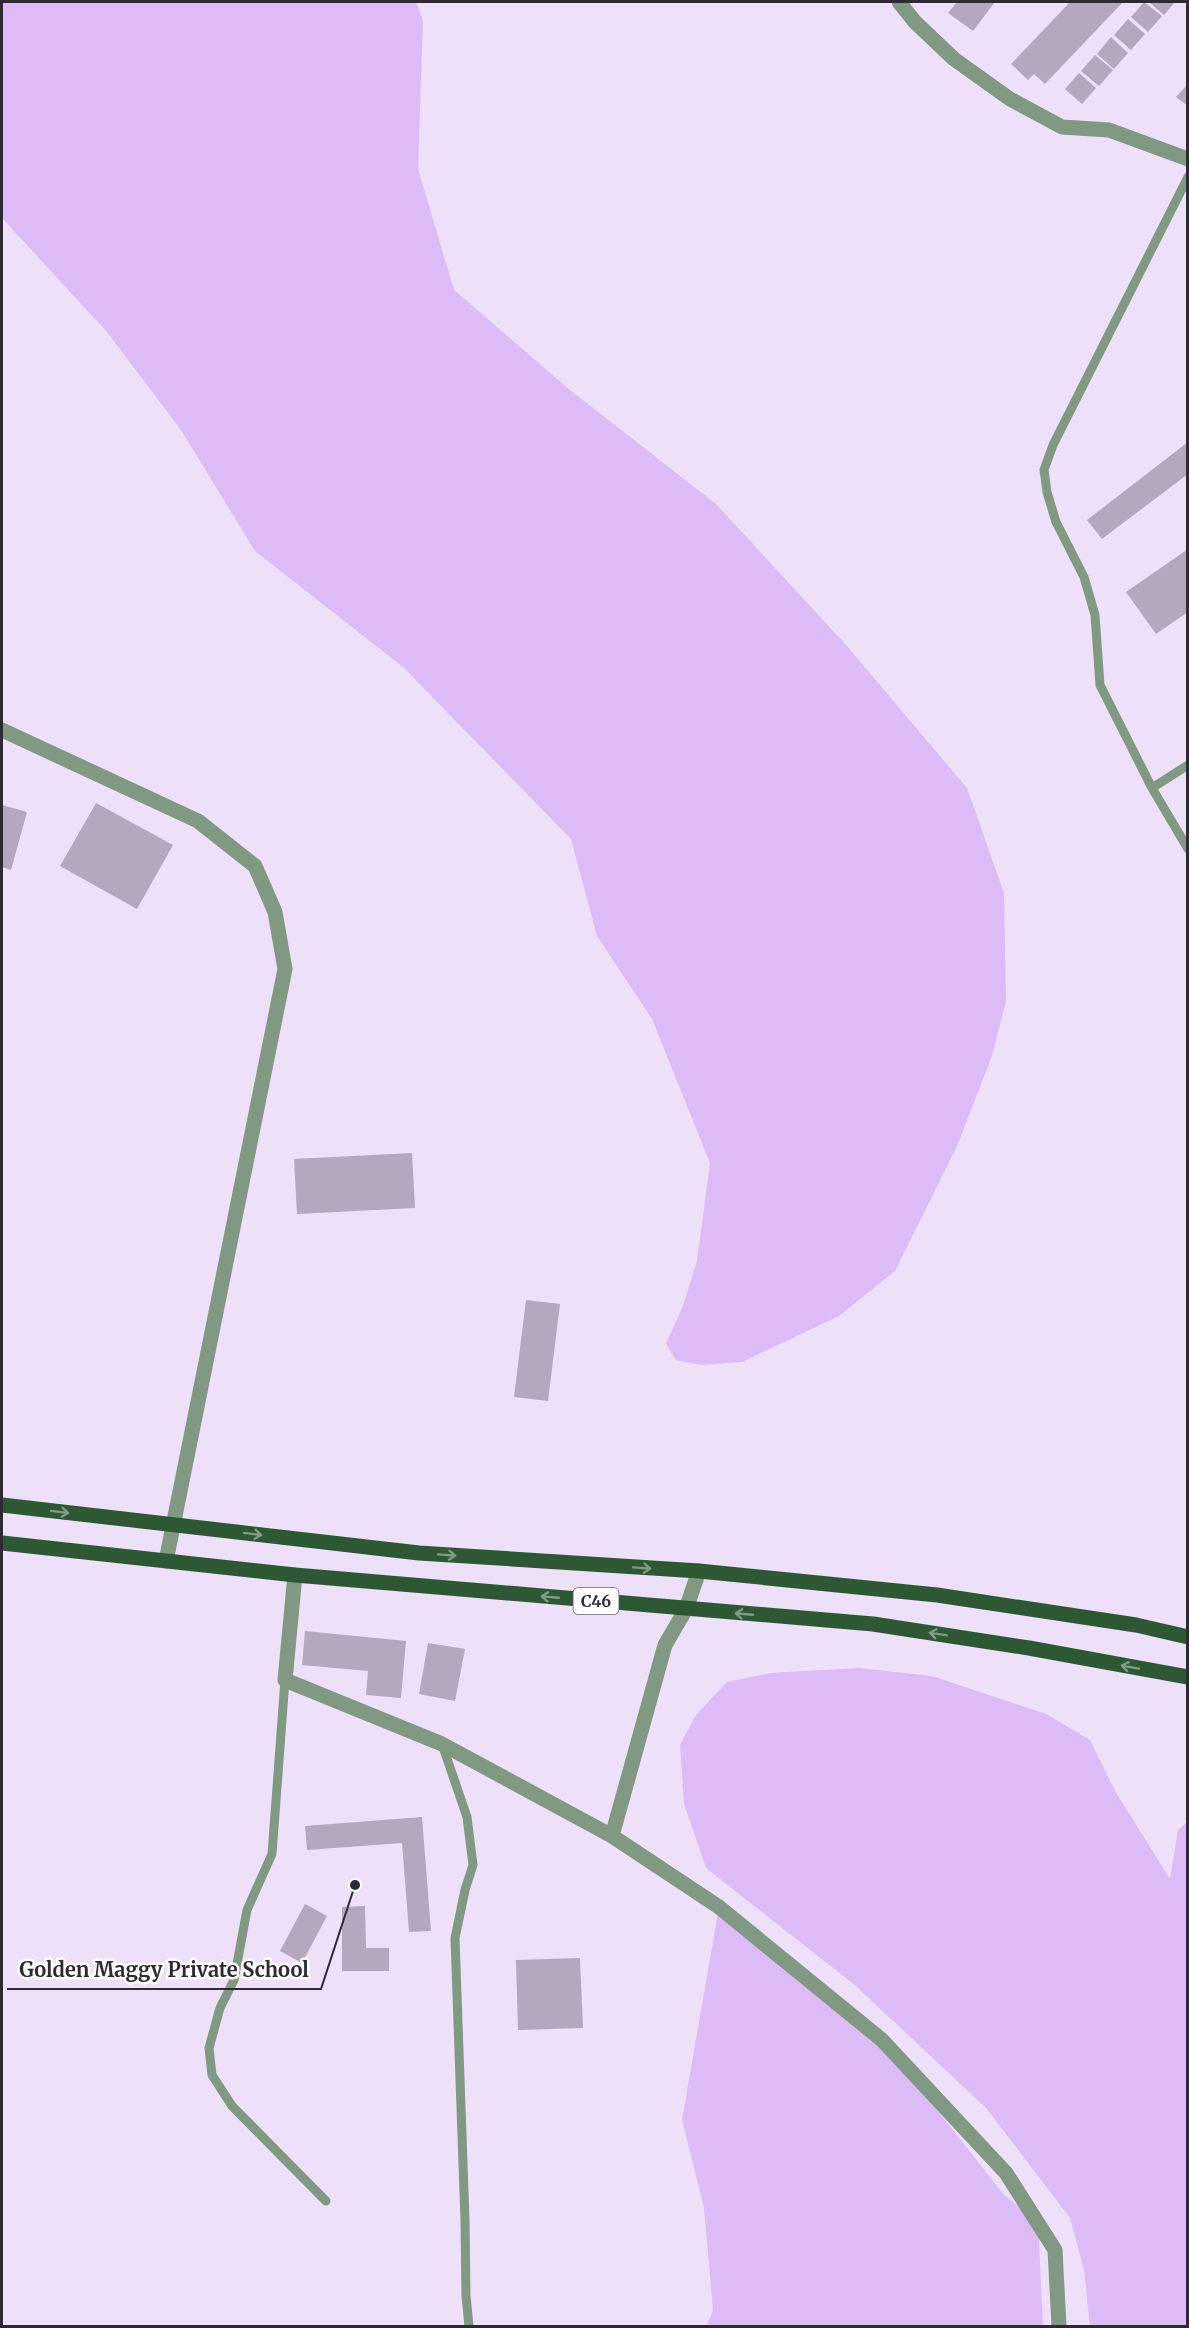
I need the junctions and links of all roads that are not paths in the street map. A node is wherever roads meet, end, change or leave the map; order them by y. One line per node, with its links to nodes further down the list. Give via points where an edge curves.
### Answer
1 (899, 2): 2 (street, via 954,59 1010,99 1062,127 1109,130)
2 (1188, 159)
3 (1188, 177): 6 (lane, via 1044,470 1056,522 1084,577 1095,615 1100,685)
4 (2, 730): 9 (street, via 198,821 255,866 275,912 285,969)
5 (1188, 765): 6 (lane)
6 (1152, 788): 7 (lane)
7 (1188, 849)
8 (2, 1505): 9 (main road, C46, one-way to 9)
9 (174, 1525): 11 (street); 12 (main road, C46, one-way to 12, via 419,1553)
10 (2, 1543): 11 (main road, C46)
11 (166, 1561): 13 (main road, C46)
12 (699, 1571): 14 (street); 15 (main road, C46, via 937,1594)
13 (295, 1575): 14 (main road, C46, one-way to 13); 19 (street)
14 (686, 1609): 18 (main road, C46, one-way to 14, via 873,1624); 21 (street, via 665,1645)
15 (1136, 1625): 16 (main road); 17 (main road, C46)
16 (1188, 1630)
17 (1188, 1637)
18 (1188, 1677)
19 (285, 1680): 20 (street); 22 (lane, via 272,1854 247,1910 234,1980 220,2008 209,2048 212,2075 232,2106)
20 (442, 1744): 21 (street); 23 (lane, via 467,1817 473,1865 455,1938)
21 (612, 1836): 24 (street, via 719,1907 882,2040 1006,2173 1055,2250)
22 (326, 2201)
23 (469, 2326)
24 (1059, 2326)

